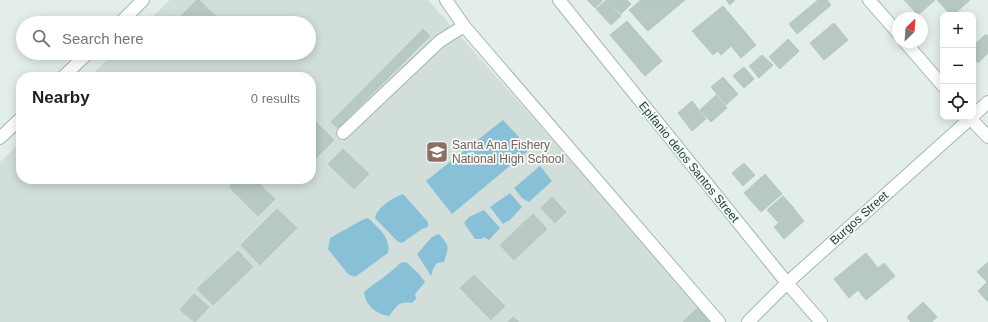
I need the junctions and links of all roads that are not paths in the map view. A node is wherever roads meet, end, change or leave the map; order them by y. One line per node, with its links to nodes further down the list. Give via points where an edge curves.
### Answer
1 (143, 0): 5 (street)
2 (446, 0): 6 (street)
3 (559, 0): 20 (street, Epifanio delos Santos Street)
4 (869, 0): 7 (street)
5 (127, 16)
6 (464, 26): 17 (street, via 440,41); 21 (street)
7 (892, 27)
8 (910, 48): 11 (street)
9 (81, 60): 10 (street)
10 (69, 72)
11 (941, 84)
12 (988, 102): 13 (street, Burgos Street)
13 (976, 113)
14 (968, 120): 20 (street, Burgos Street)
15 (974, 120): 18 (street)
16 (16, 123): 19 (street)
17 (344, 133)
18 (988, 137)
19 (0, 138)
20 (787, 283): 22 (street, Burgos Street); 23 (street, Epifanio delos Santos Street)
21 (719, 322)
22 (748, 322)
23 (821, 322)

